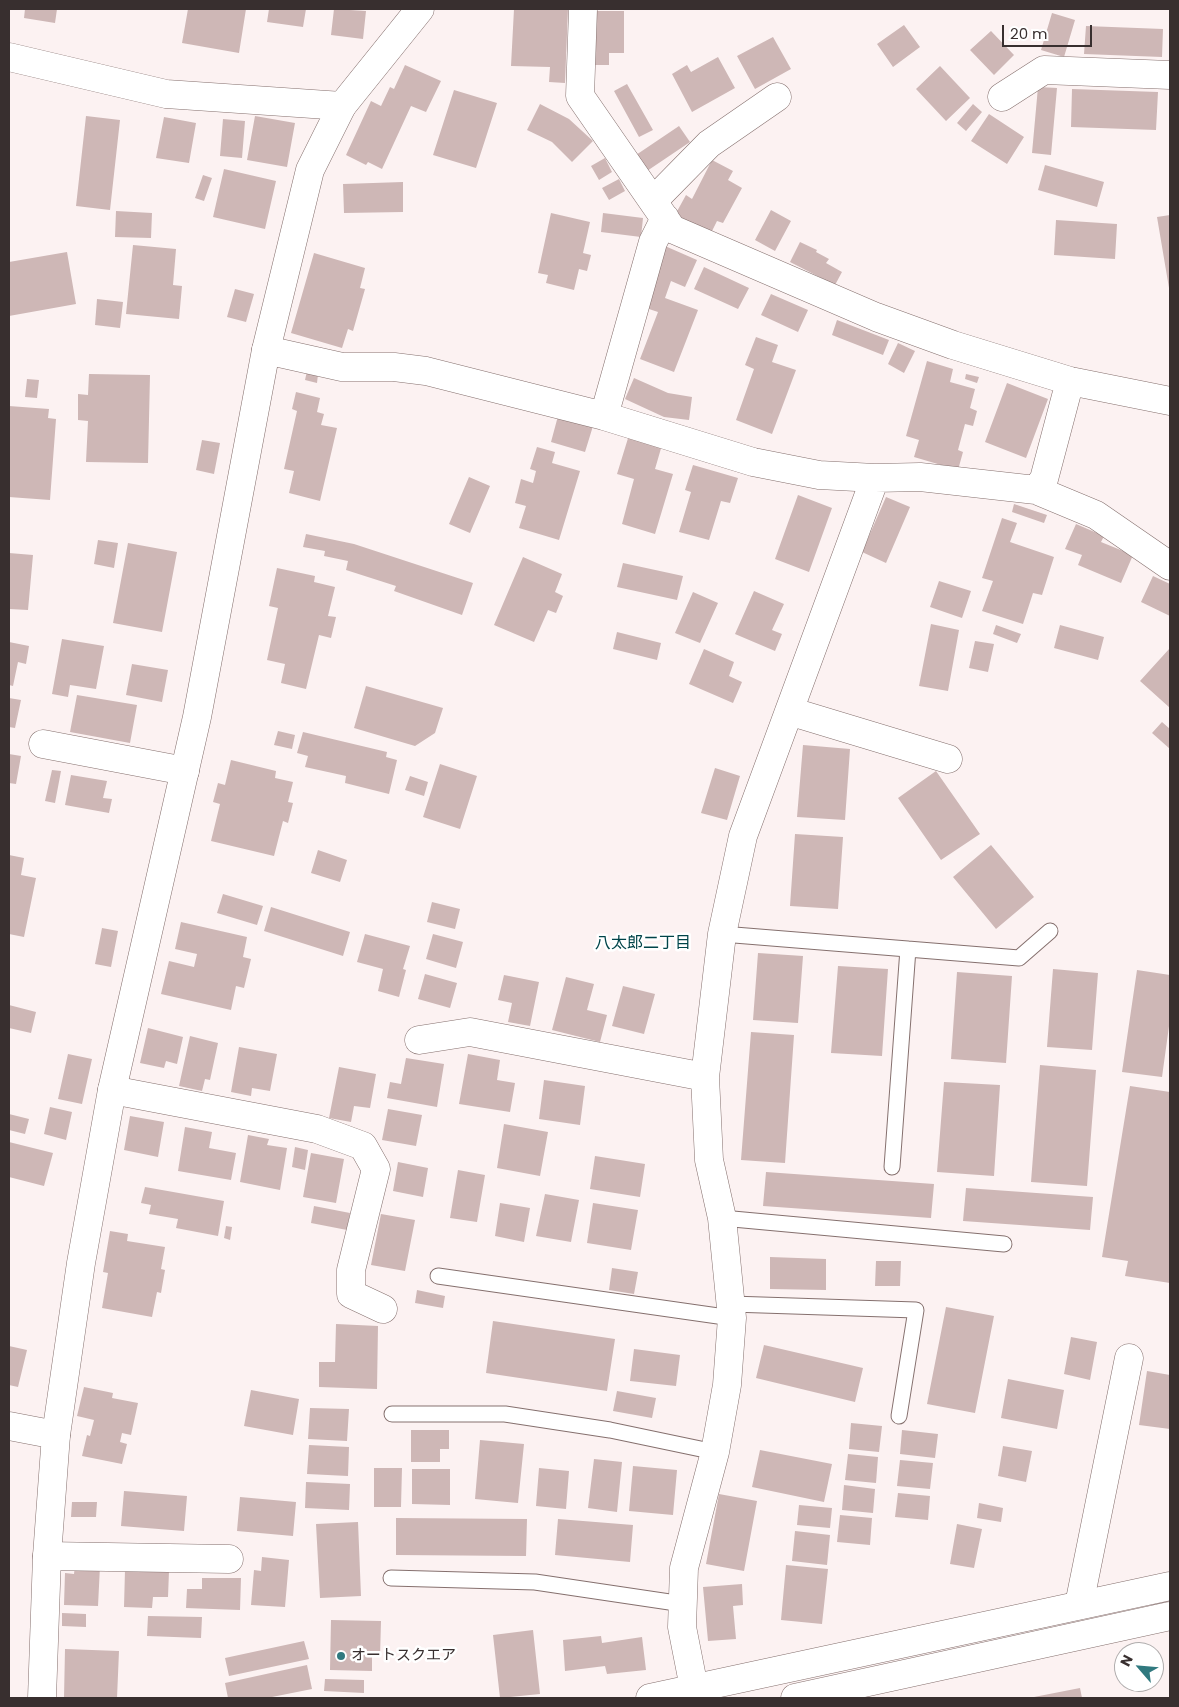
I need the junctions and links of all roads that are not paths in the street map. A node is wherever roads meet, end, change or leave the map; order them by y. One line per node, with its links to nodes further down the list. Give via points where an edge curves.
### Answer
1 (420, 9): 7 (street)
2 (583, 9): 8 (street, via 580,96)
3 (9, 57): 7 (street, via 166,94)
4 (1170, 75): 6 (street, via 1044,70)
5 (777, 97): 8 (street, via 709,144)
6 (1002, 97)
7 (342, 106): 9 (street, via 310,170)
8 (659, 210): 10 (street, via 672,229 876,317 953,346); 12 (street)
9 (266, 350): 12 (street, via 342,367 426,371); 19 (street)
10 (1070, 381): 11 (street); 14 (street, via 1044,478)
11 (1170, 401)
12 (604, 416): 13 (street, via 753,462 819,475)
13 (875, 478): 14 (street, via 920,478); 16 (street)
14 (1036, 490): 15 (street, via 1096,514)
15 (1170, 566)
16 (789, 711): 18 (street); 21 (street, via 743,836)
17 (43, 744): 19 (street)
18 (948, 759)
19 (185, 772): 25 (street)
20 (1050, 931): 22 (lane, via 1019,958)
21 (722, 934): 22 (lane); 24 (street)
22 (908, 949): 26 (lane)
23 (420, 1040): 24 (street, via 470,1032)
24 (705, 1077): 27 (street, via 709,1160)
25 (112, 1090): 30 (street, via 317,1129 364,1146 376,1169 351,1270 351,1294); 36 (street, via 81,1263)
26 (892, 1167)
27 (722, 1218): 28 (lane); 31 (street)
28 (1004, 1244)
29 (438, 1276): 31 (lane)
30 (382, 1309)
31 (732, 1311): 34 (lane, via 916,1310); 37 (street, via 727,1386)
32 (1129, 1358): 43 (street)
33 (392, 1414): 37 (lane, via 505,1414 610,1430)
34 (900, 1416)
35 (9, 1426): 36 (street)
36 (56, 1435): 38 (street)
37 (715, 1452): 42 (street, via 684,1568)
38 (47, 1556): 39 (street); 48 (street)
39 (229, 1559)
40 (391, 1578): 42 (lane, via 535,1582)
41 (1170, 1586): 43 (street)
42 (683, 1604): 47 (street, via 682,1627)
43 (1079, 1605): 45 (street)
44 (1170, 1616): 46 (street)
45 (846, 1655): 46 (street); 47 (street)
46 (853, 1692): 50 (street)
47 (695, 1694): 49 (street)
48 (42, 1698)
49 (650, 1698)
50 (795, 1698)

